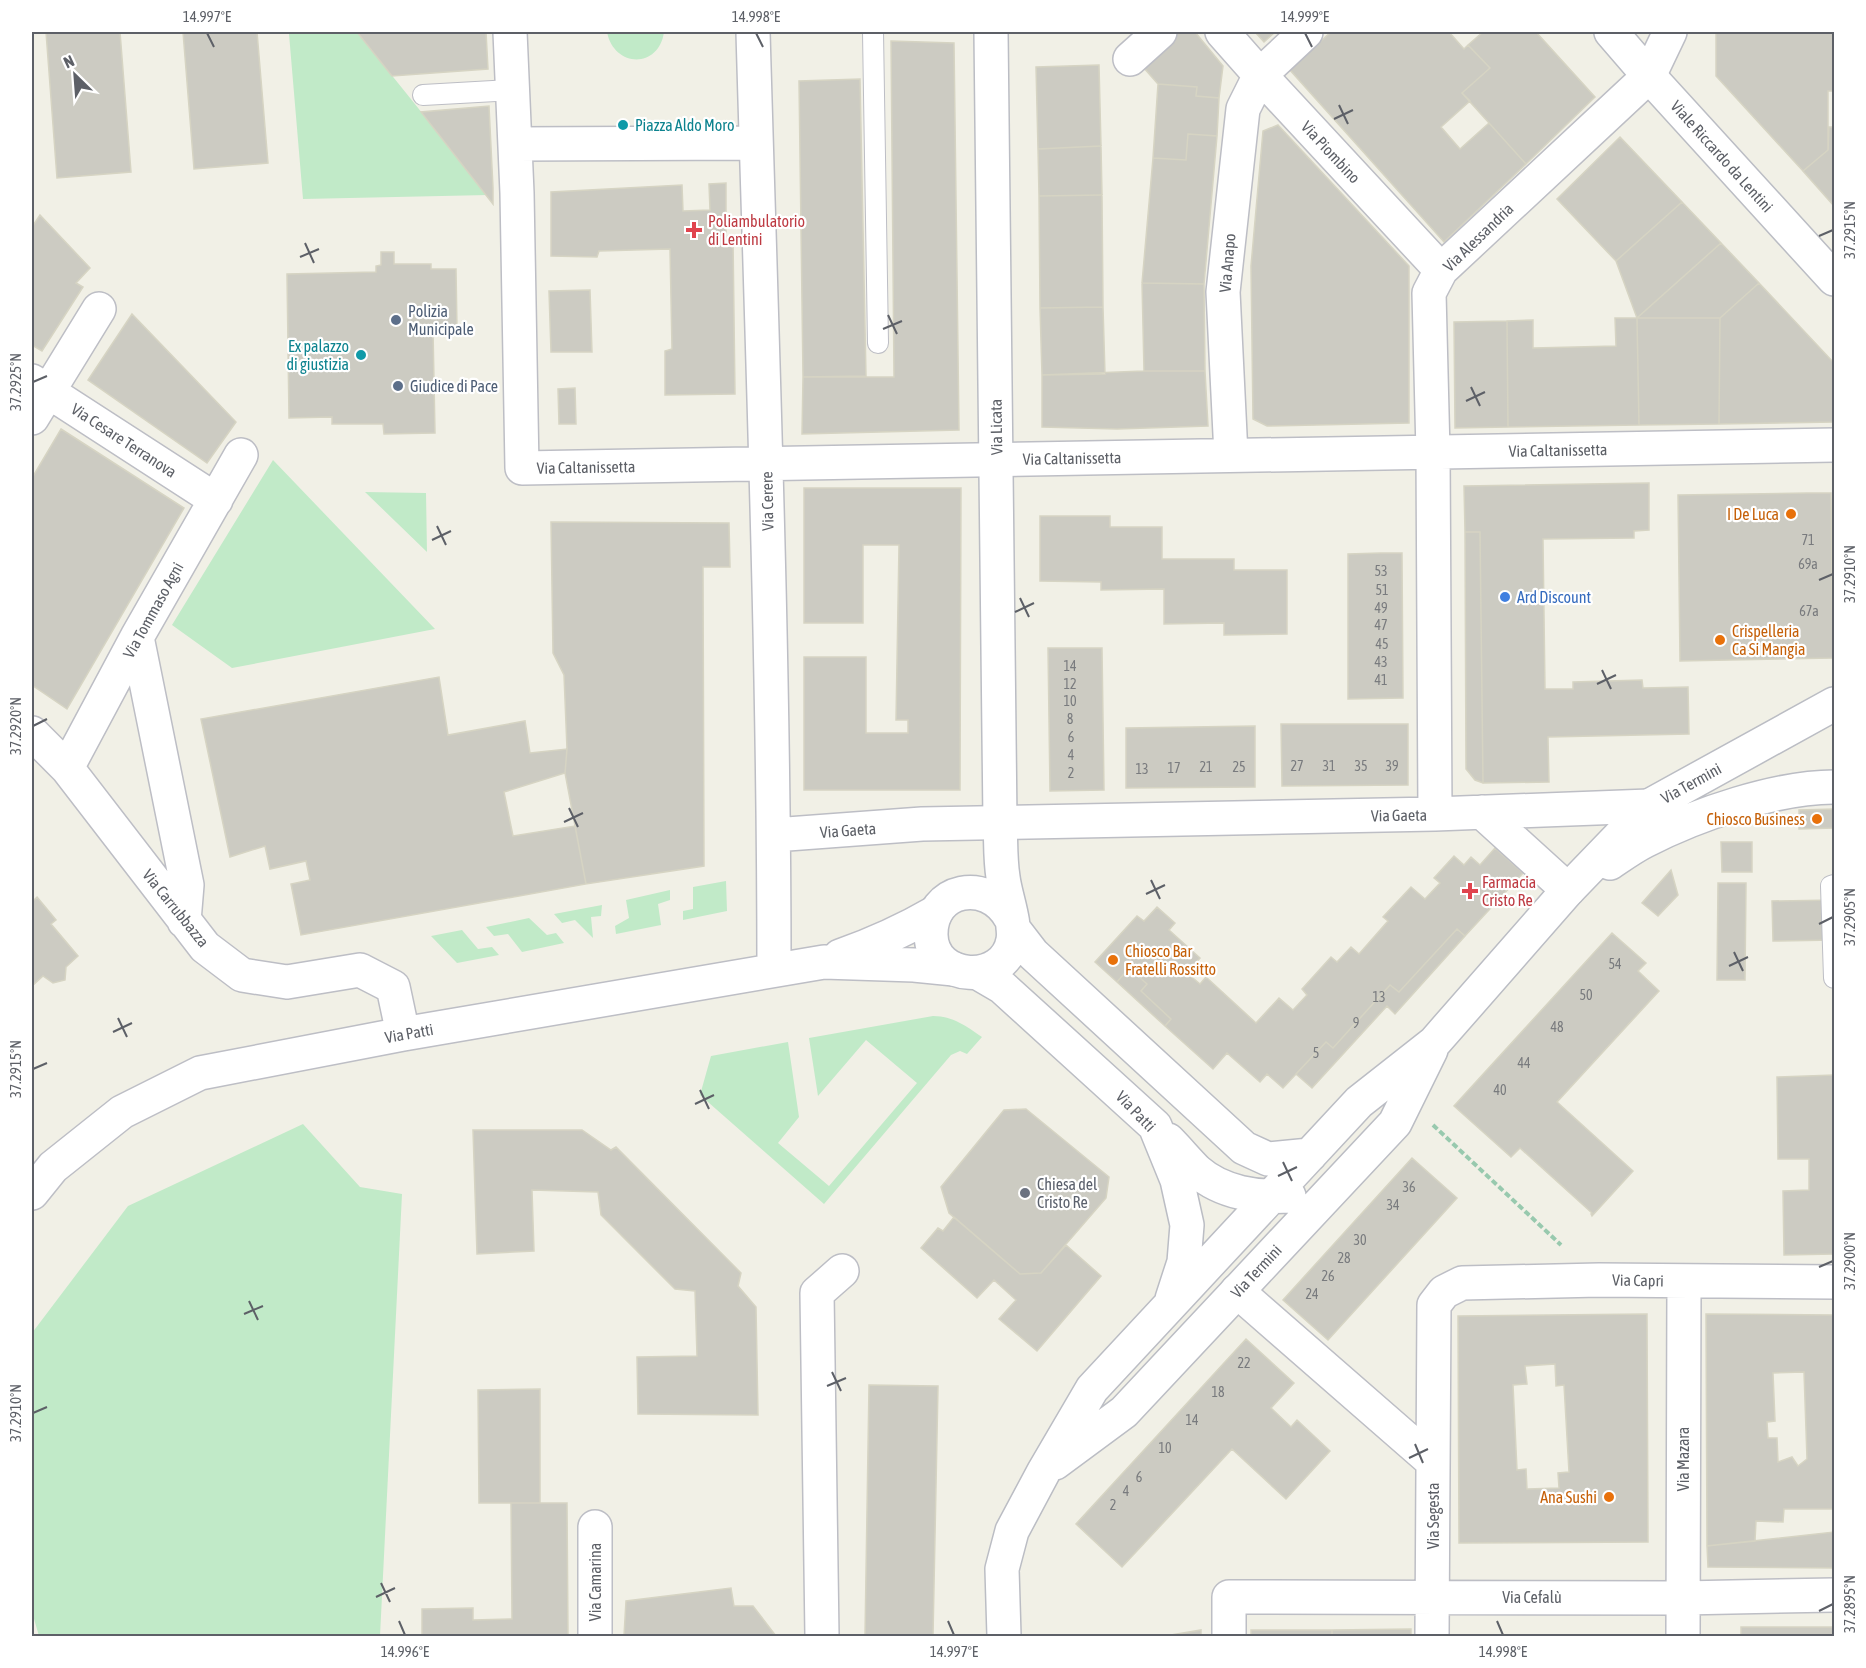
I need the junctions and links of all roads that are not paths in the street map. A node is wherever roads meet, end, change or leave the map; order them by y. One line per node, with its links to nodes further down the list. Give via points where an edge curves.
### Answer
1 (510, 32): 13 (street)
2 (753, 32): 15 (street, Via Cerere)
3 (873, 32): 20 (lane)
4 (992, 32): 26 (street, Via Licata)
5 (1160, 32): 10 (street)
6 (1222, 32): 11 (street, Via Piombino)
7 (1306, 32): 11 (street)
8 (1611, 32): 12 (street, Viale Riccardo da Lentini)
9 (1670, 32): 12 (street)
10 (1131, 59)
11 (1260, 75): 17 (street, Via Piombino); 25 (street, Via Anapo, via 1243,109 1223,292)
12 (1649, 76): 17 (street, Via Alessandria); 18 (street, Viale Riccardo da Lentini)
13 (512, 90): 14 (lane); 16 (street)
14 (423, 95)
15 (756, 143): 16 (street); 27 (street, Via Cerere)
16 (515, 144): 27 (street, Via Caltanissetta, via 522,468)
17 (1441, 270): 23 (street, Via Alessandria, via 1429,292)
18 (1834, 279)
19 (99, 309): 21 (street)
20 (878, 343)
21 (37, 397): 28 (street, Via Cesare Terranova)
22 (1830, 446): 23 (street, Via Caltanissetta)
23 (1433, 452): 25 (street, Via Caltanissetta); 36 (street, Via Gaeta)
24 (241, 455): 28 (street, Via Tommaso Agni)
25 (1231, 455): 26 (street, Via Caltanissetta)
26 (996, 459): 27 (street, Via Caltanissetta); 37 (street, Via Licata)
27 (766, 463): 38 (street, Via Cerere)
28 (216, 500): 29 (street, Via Tommaso Agni)
29 (137, 637): 32 (street, Via Tommaso Agni); 43 (street, via 187,885)
30 (1828, 702): 34 (street, Via Termini)
31 (32, 733): 32 (street, Via Carrubbazza)
32 (67, 768): 43 (street, Via Carrubbazza)
33 (1834, 787): 40 (street, Via Termini, via 1785,790 1696,818 1644,841)
34 (1649, 806): 35 (street); 40 (street, Via Termini)
35 (1482, 812): 36 (street); 40 (street)
36 (1435, 814): 37 (street, Via Gaeta)
37 (1000, 822): 38 (street, Via Gaeta); 41 (street, via 981,870); 44 (street, Via Licata, via 1002,876)
38 (774, 835): 46 (street, Via Cerere)
39 (1834, 885): 48 (lane)
40 (1568, 890): 50 (street, Via Termini)
41 (965, 892): 42 (street); 44 (street, via 996,900)
42 (936, 912): 45 (street, via 876,944); 47 (street, via 933,944 943,961)
43 (184, 921): 49 (street, Via Carrubbazza, via 205,947 242,975 287,982 360,970 393,987)
44 (1011, 922): 47 (street, via 1012,940 1001,962 990,969); 52 (street, via 1033,954)
45 (825, 962): 46 (street, Via Patti); 47 (street)
46 (774, 970): 49 (street, Via Patti)
47 (966, 971): 51 (street, Via Patti, via 1002,987)
48 (1834, 978)
49 (403, 1034): 54 (street, Via Patti, via 200,1073 122,1112 53,1167)
50 (1434, 1043): 53 (street, Via Termini, via 1359,1102); 55 (street, Via Termini, via 1395,1123)
51 (1155, 1125): 56 (street, via 1199,1172 1231,1191); 57 (street, Via Patti, via 1177,1180)
52 (1244, 1149): 53 (street, via 1268,1159); 56 (street)
53 (1311, 1155): 56 (street, Via Termini)
54 (32, 1193)
55 (1328, 1194): 56 (street); 58 (street, Via Termini)
56 (1272, 1197): 58 (street); 59 (street, Via Termini)
57 (1187, 1226): 59 (street); 65 (street, Via Patti, via 1184,1262)
58 (1285, 1240): 63 (street, Via Termini)
59 (1209, 1264): 63 (street); 65 (street, Via Termini)
60 (842, 1271): 73 (street, via 817,1293)
61 (1684, 1281): 62 (street, Via Capri); 64 (street, Via Capri, via 1462,1283); 71 (street, Via Mazara)
62 (1834, 1282)
63 (1237, 1292): 66 (street); 67 (street, Via Termini, via 1124,1412)
64 (1444, 1292): 66 (street, Via Segesta, via 1434,1305)
65 (1171, 1305): 67 (street, Via Termini, via 1092,1389)
66 (1433, 1462): 70 (street, Via Segesta)
67 (1044, 1471): 74 (street, Via Termini, via 1012,1531 1002,1569)
68 (595, 1527): 72 (street, Via Camarina)
69 (1834, 1595): 71 (street, Via Cefalù)
70 (1432, 1596): 71 (street, Via Cefalù); 75 (street, Via Cefalù, via 1229,1597); 76 (street, Via Segesta)
71 (1683, 1598): 77 (street, Via Mazara)
72 (595, 1636)
73 (822, 1636)
74 (1004, 1636)
75 (1228, 1636)
76 (1432, 1636)
77 (1683, 1636)

